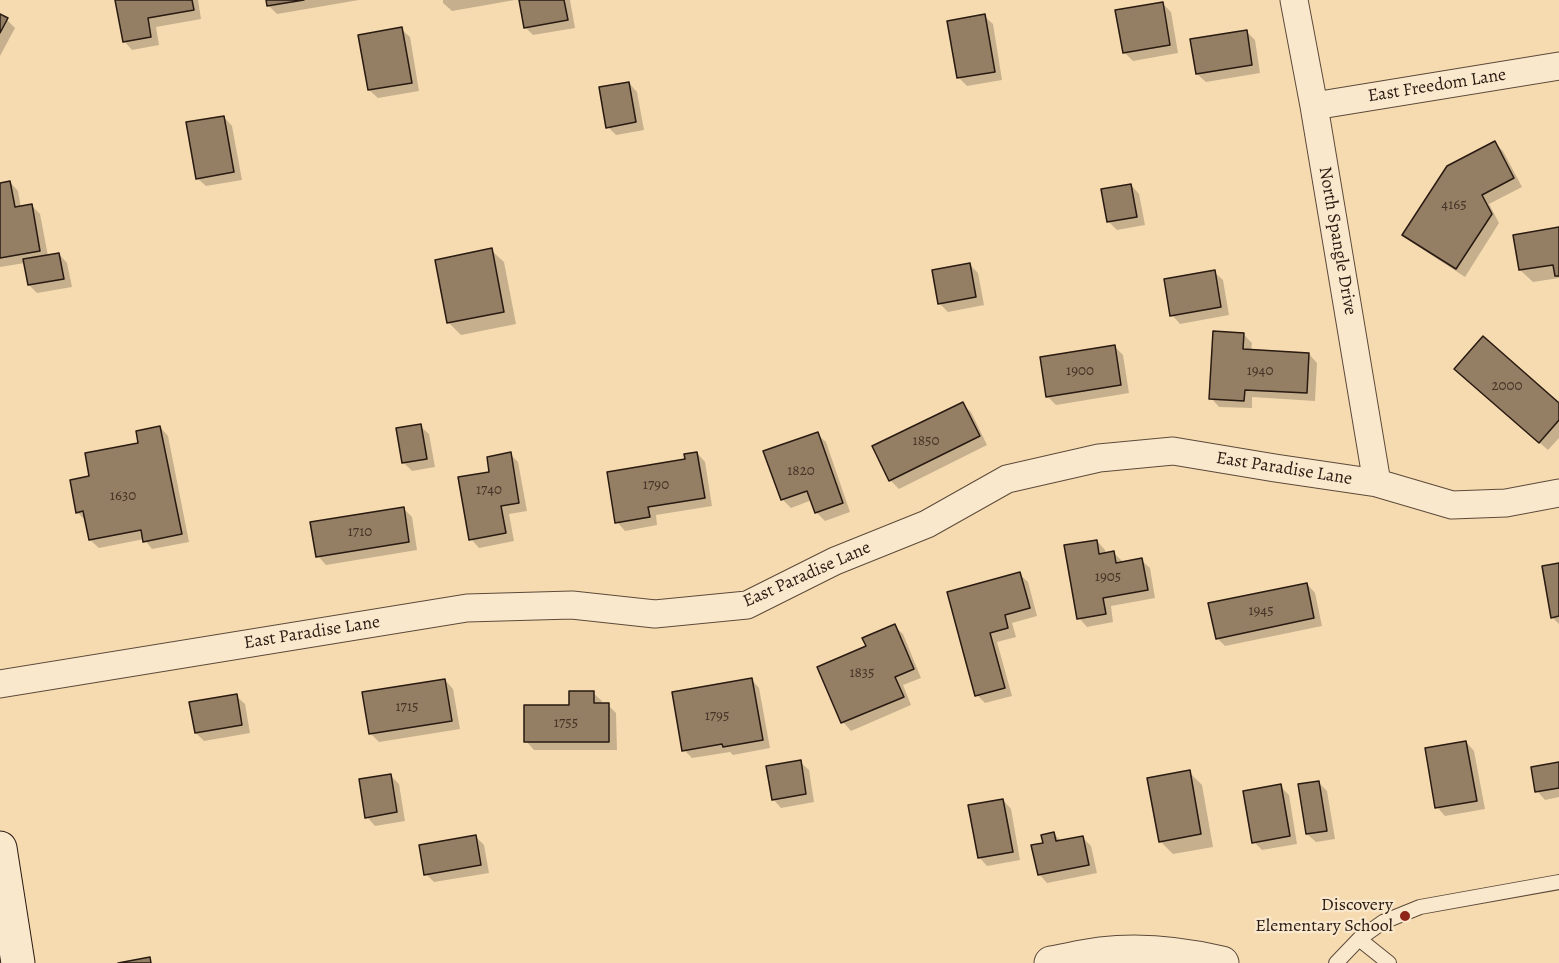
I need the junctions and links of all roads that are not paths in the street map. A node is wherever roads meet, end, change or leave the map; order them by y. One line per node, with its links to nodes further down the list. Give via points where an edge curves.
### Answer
1 (1294, 0): 3 (street, North Spangle Drive)
2 (1559, 66): 3 (street, East Freedom Lane)
3 (1314, 106): 4 (street, North Spangle Drive)
4 (1377, 483): 5 (street, East Paradise Lane, via 1452,505 1506,503); 6 (street, East Paradise Lane, via 1173,451 1099,458 1007,479 927,524 835,561 747,605 655,614 572,605 468,608)
5 (1559, 493)
6 (0, 684)
7 (0, 849): 10 (street)
8 (1559, 882): 9 (lane, via 1419,907 1383,922)
9 (1359, 939): 13 (lane); 14 (lane)
10 (18, 963)
11 (1051, 963): 12 (street, via 1103,954 1150,952)
12 (1222, 963)
13 (1336, 963)
14 (1389, 963)

